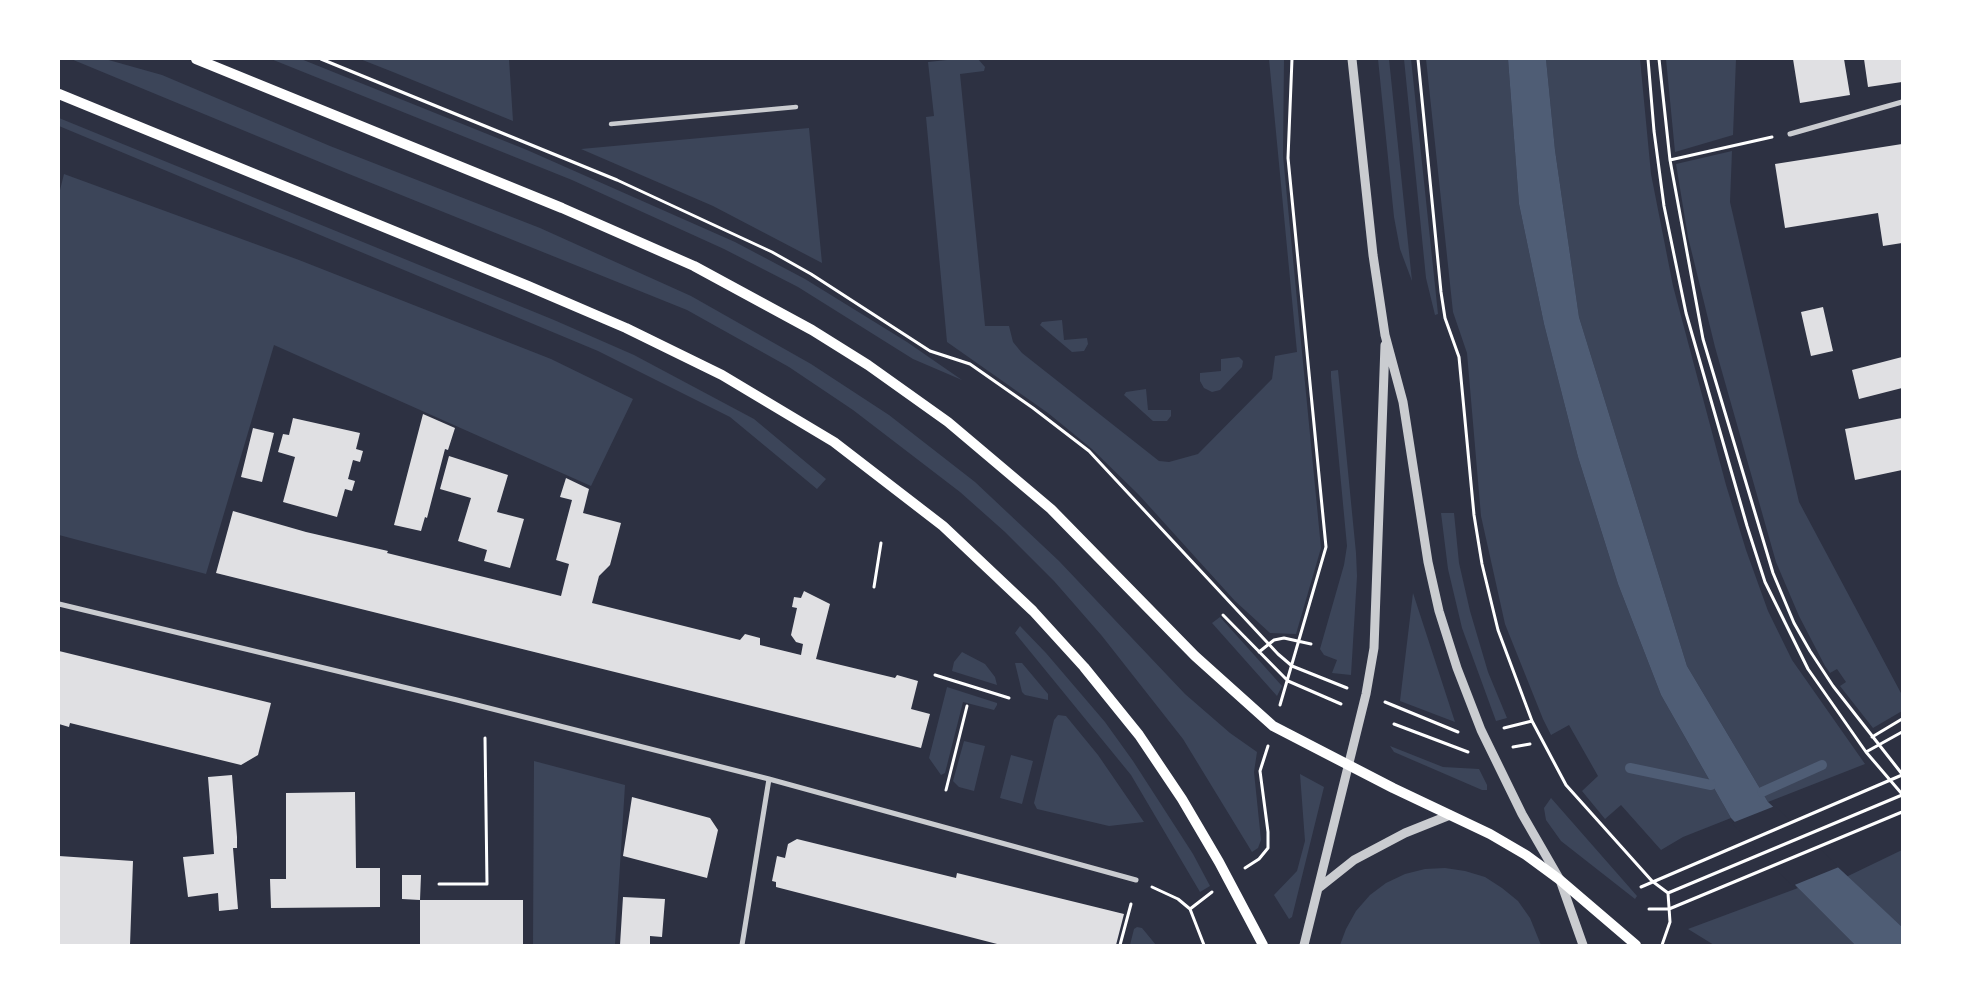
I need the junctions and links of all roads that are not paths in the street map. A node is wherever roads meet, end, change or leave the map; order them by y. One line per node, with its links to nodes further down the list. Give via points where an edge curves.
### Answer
1 (196, 59): 10 (main road, via 694,266 812,330 948,422 1051,509 1194,656 1273,726)
2 (1352, 59): 8 (street)
3 (59, 94): 17 (main road, via 626,328 722,376 834,442 944,526 1034,611 1084,667 1139,735 1182,799)
4 (1902, 102): 7 (street)
5 (796, 106): 6 (street)
6 (611, 124)
7 (1790, 134)
8 (1385, 335): 10 (street, via 1374,648); 14 (street, via 1403,402 1428,562 1448,644 1490,751)
9 (59, 604): 11 (street)
10 (1348, 765): 12 (main road); 15 (street)
11 (769, 779): 13 (street); 16 (street)
12 (1450, 814): 14 (main road, via 1526,855); 15 (street, via 1354,860)
13 (1136, 880)
14 (1560, 880): 19 (street); 20 (main road)
15 (1320, 888): 18 (street)
16 (742, 945)
17 (1263, 945)
18 (1304, 945)
19 (1583, 945)
20 (1636, 945)

